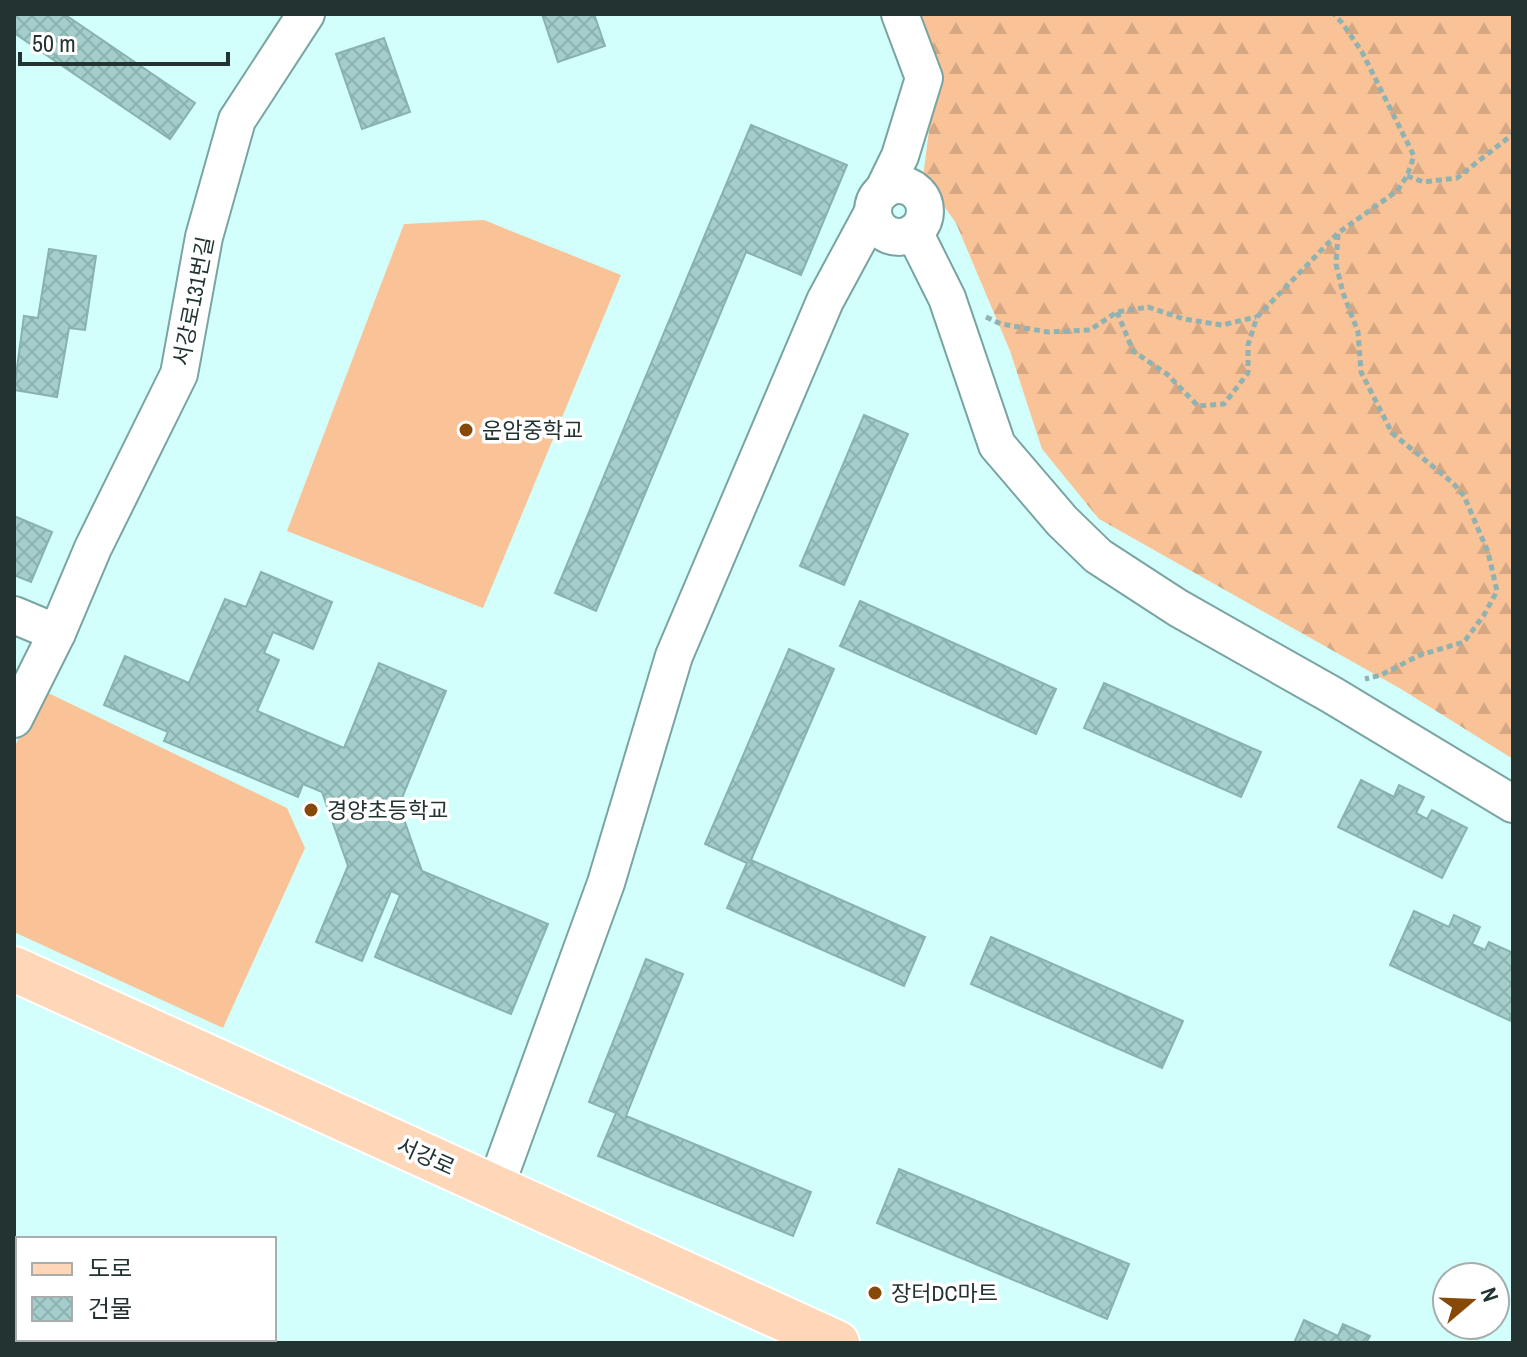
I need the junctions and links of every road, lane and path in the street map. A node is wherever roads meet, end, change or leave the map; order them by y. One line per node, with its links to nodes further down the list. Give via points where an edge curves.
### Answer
1 (306, 14): 12 (street, 서강로131번길, via 237,120 204,237 179,374)
2 (900, 14): 6 (street, via 924,78 900,156)
3 (1334, 14): 5 (path, via 1362,52 1414,156)
4 (1513, 134): 5 (path, via 1457,178 1424,182)
5 (1407, 176): 7 (path, via 1397,191)
6 (878, 202): 8 (street, via 878,226 892,236 914,232); 17 (street, via 825,301 674,656 606,883)
7 (1338, 233): 10 (path); 13 (path, via 1336,264 1358,332 1361,372 1392,433 1464,496 1488,552 1497,591 1464,642 1420,655)
8 (947, 298): 9 (path, via 1001,324 1048,332 1090,330); 13 (street, via 997,445 1062,521 1098,556 1167,601)
9 (1117, 312): 10 (path, via 1148,307 1222,325); 10 (path, via 1133,351 1167,374 1198,406 1224,404 1248,373 1248,345)
10 (1257, 317)
11 (14, 615): 12 (street)
12 (57, 633): 14 (street, 서강로131번길)
13 (1332, 695): 15 (street)
14 (14, 719)
15 (1513, 804)
16 (14, 969): 17 (main road, 서강로)
17 (495, 1188): 18 (main road, 서강로)
18 (837, 1343)

